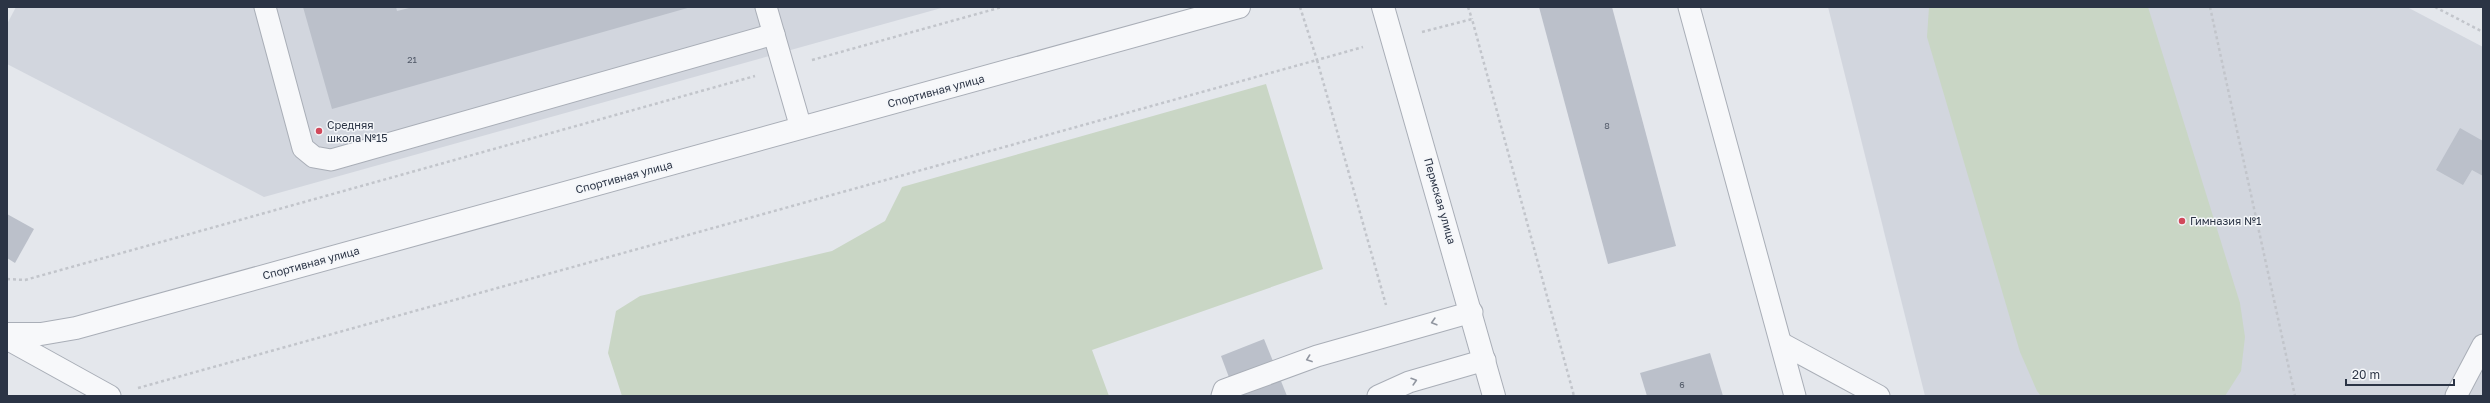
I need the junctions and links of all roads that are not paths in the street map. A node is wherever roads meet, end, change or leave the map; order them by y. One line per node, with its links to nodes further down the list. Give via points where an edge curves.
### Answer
1 (265, 7): 6 (lane, via 303,148 314,157 331,160)
2 (766, 7): 6 (lane)
3 (1239, 7): 7 (street, Спортивная улица)
4 (1383, 7): 8 (street, Пермская улица)
5 (1689, 7): 11 (lane)
6 (774, 34): 7 (lane)
7 (801, 128): 9 (street, Спортивная улица, via 76,328 41,334)
8 (1472, 312): 13 (street, Пермская улица); 15 (lane, one-way to 15, via 1310,358 1224,390)
9 (7, 334)
10 (7, 339): 14 (lane)
11 (1781, 343): 18 (lane); 19 (lane)
12 (2483, 345): 20 (lane)
13 (1485, 360): 16 (lane, one-way to 13, via 1409,382); 17 (street, Пермская улица)
14 (110, 396)
15 (1222, 396)
16 (1378, 396)
17 (1494, 396)
18 (1795, 396)
19 (1880, 396)
20 (2456, 396)

